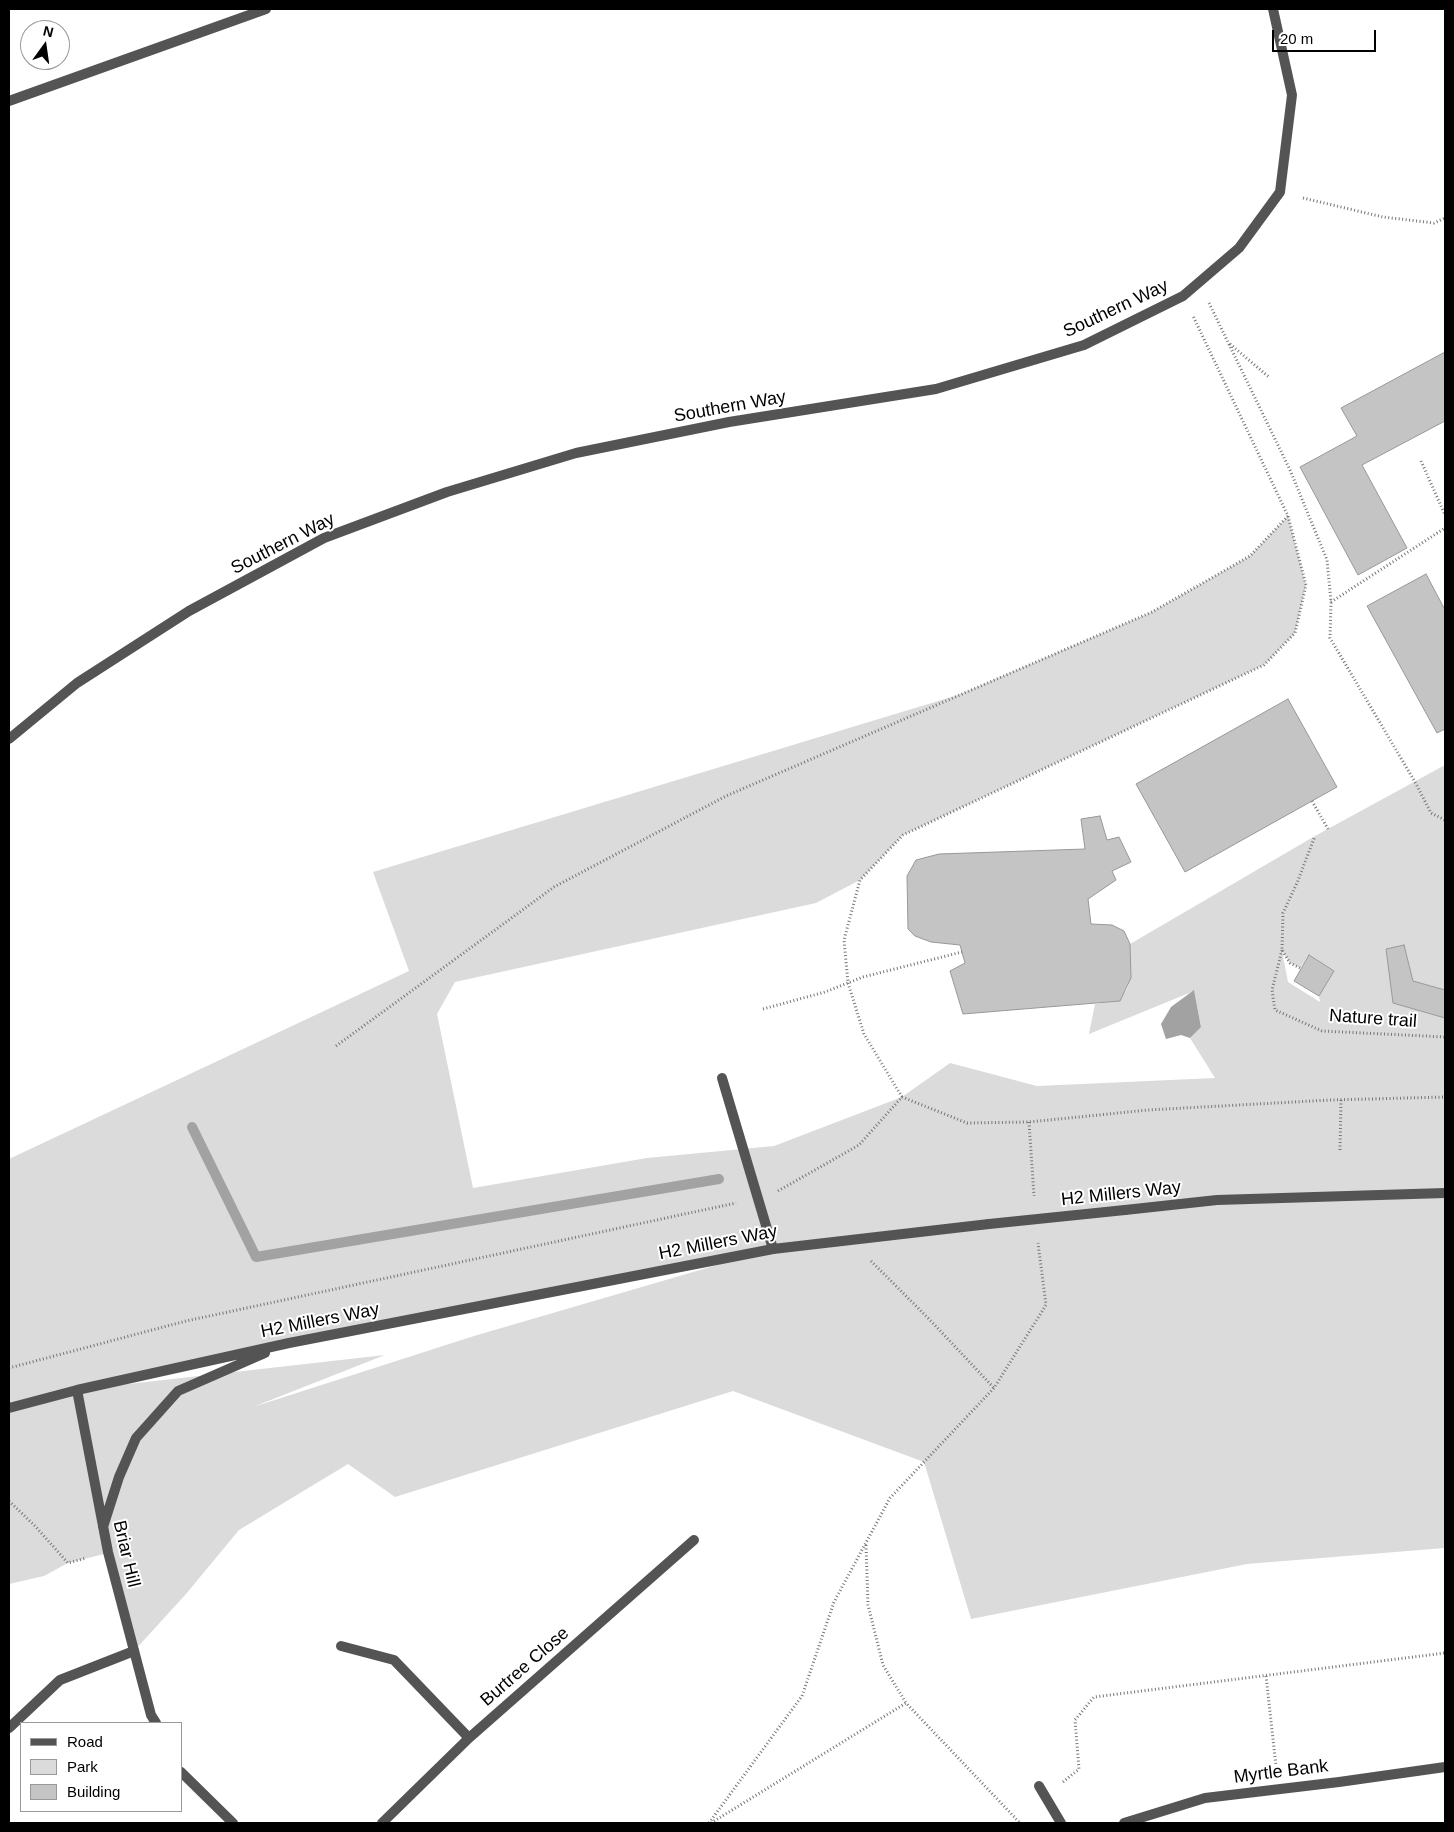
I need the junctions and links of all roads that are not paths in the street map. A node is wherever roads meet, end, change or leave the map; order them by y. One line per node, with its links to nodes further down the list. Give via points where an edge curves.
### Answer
1 (266, 9): 3 (street)
2 (1273, 9): 4 (street, Southern Way, via 1292,95 1280,192 1239,248 1183,296 1084,345 936,389 729,422 576,453 448,492 324,538 189,611 77,683)
3 (9, 100)
4 (9, 740)
5 (722, 1078): 7 (street)
6 (1445, 1193): 7 (street, H2 Millers Way, bridge, via 1217,1200)
7 (773, 1249): 8 (street, H2 Millers Way)
8 (289, 1343): 9 (street, H2 Millers Way); 11 (street, via 178,1391 136,1438 119,1477)
9 (77, 1390): 10 (street, H2 Millers Way); 11 (street, Briar Hill)
10 (9, 1408)
11 (103, 1528): 14 (street, Briar Hill)
12 (694, 1540): 17 (street, Burtree Close)
13 (342, 1646): 17 (street, via 394,1660)
14 (134, 1651): 15 (street, Briar Hill); 16 (street, via 60,1680)
15 (155, 1722)
16 (9, 1728)
17 (469, 1738): 22 (street, Burtree Close)
18 (1445, 1767): 24 (street, Myrtle Bank, via 1205,1798)
19 (182, 1773): 21 (street)
20 (1039, 1786): 23 (street)
21 (233, 1823)
22 (382, 1823)
23 (1061, 1823)
24 (1124, 1823)

